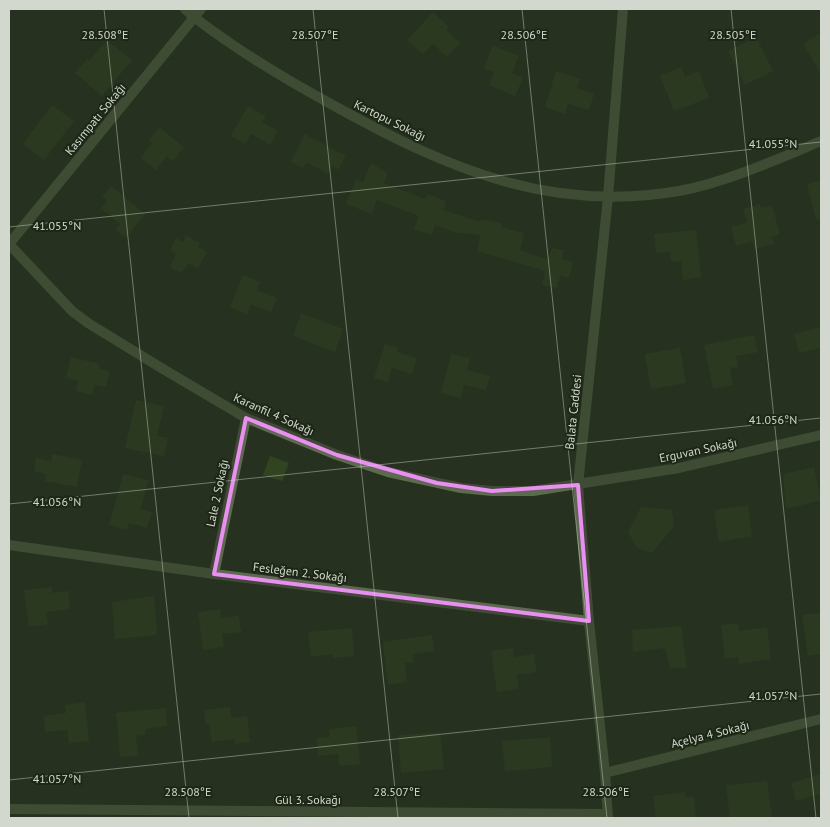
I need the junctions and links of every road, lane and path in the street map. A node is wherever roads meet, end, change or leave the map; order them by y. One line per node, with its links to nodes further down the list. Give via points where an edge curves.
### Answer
1 (185, 9): 4 (street, Kartopu Sokağı)
2 (201, 9): 4 (street, Kasımpatı Sokağı)
3 (623, 9): 6 (street, Balata Caddesi)
4 (194, 18): 6 (street, Kartopu Sokağı, via 296,86 389,136 464,169 538,190); 7 (street, Kasımpatı Sokağı)
5 (821, 141): 6 (street, Kartopu Sokağı, via 714,182 679,191)
6 (608, 196): 10 (street, Balata Caddesi)
7 (9, 244): 8 (street, Karanfil 4 Sokağı, via 72,311 88,323)
8 (246, 418): 10 (street, Karanfil 4 Sokağı, via 337,455 388,472 437,483 492,491 533,491); 12 (street, Lale 2 Sokağı)
9 (821, 435): 10 (street, Erguvan Sokağı, via 679,468)
10 (578, 485): 13 (street, Balata Caddesi)
11 (9, 545): 12 (street, Fesleğen 2. Sokağı)
12 (214, 574): 13 (street, Fesleğen 2. Sokağı)
13 (589, 621): 15 (street, Balata Caddesi)
14 (821, 719): 15 (street, Açelya 4 Sokağı)
15 (606, 773): 17 (street, Balata Caddesi)
16 (9, 809): 17 (street, Gül 3. Sokağı)
17 (608, 816)

